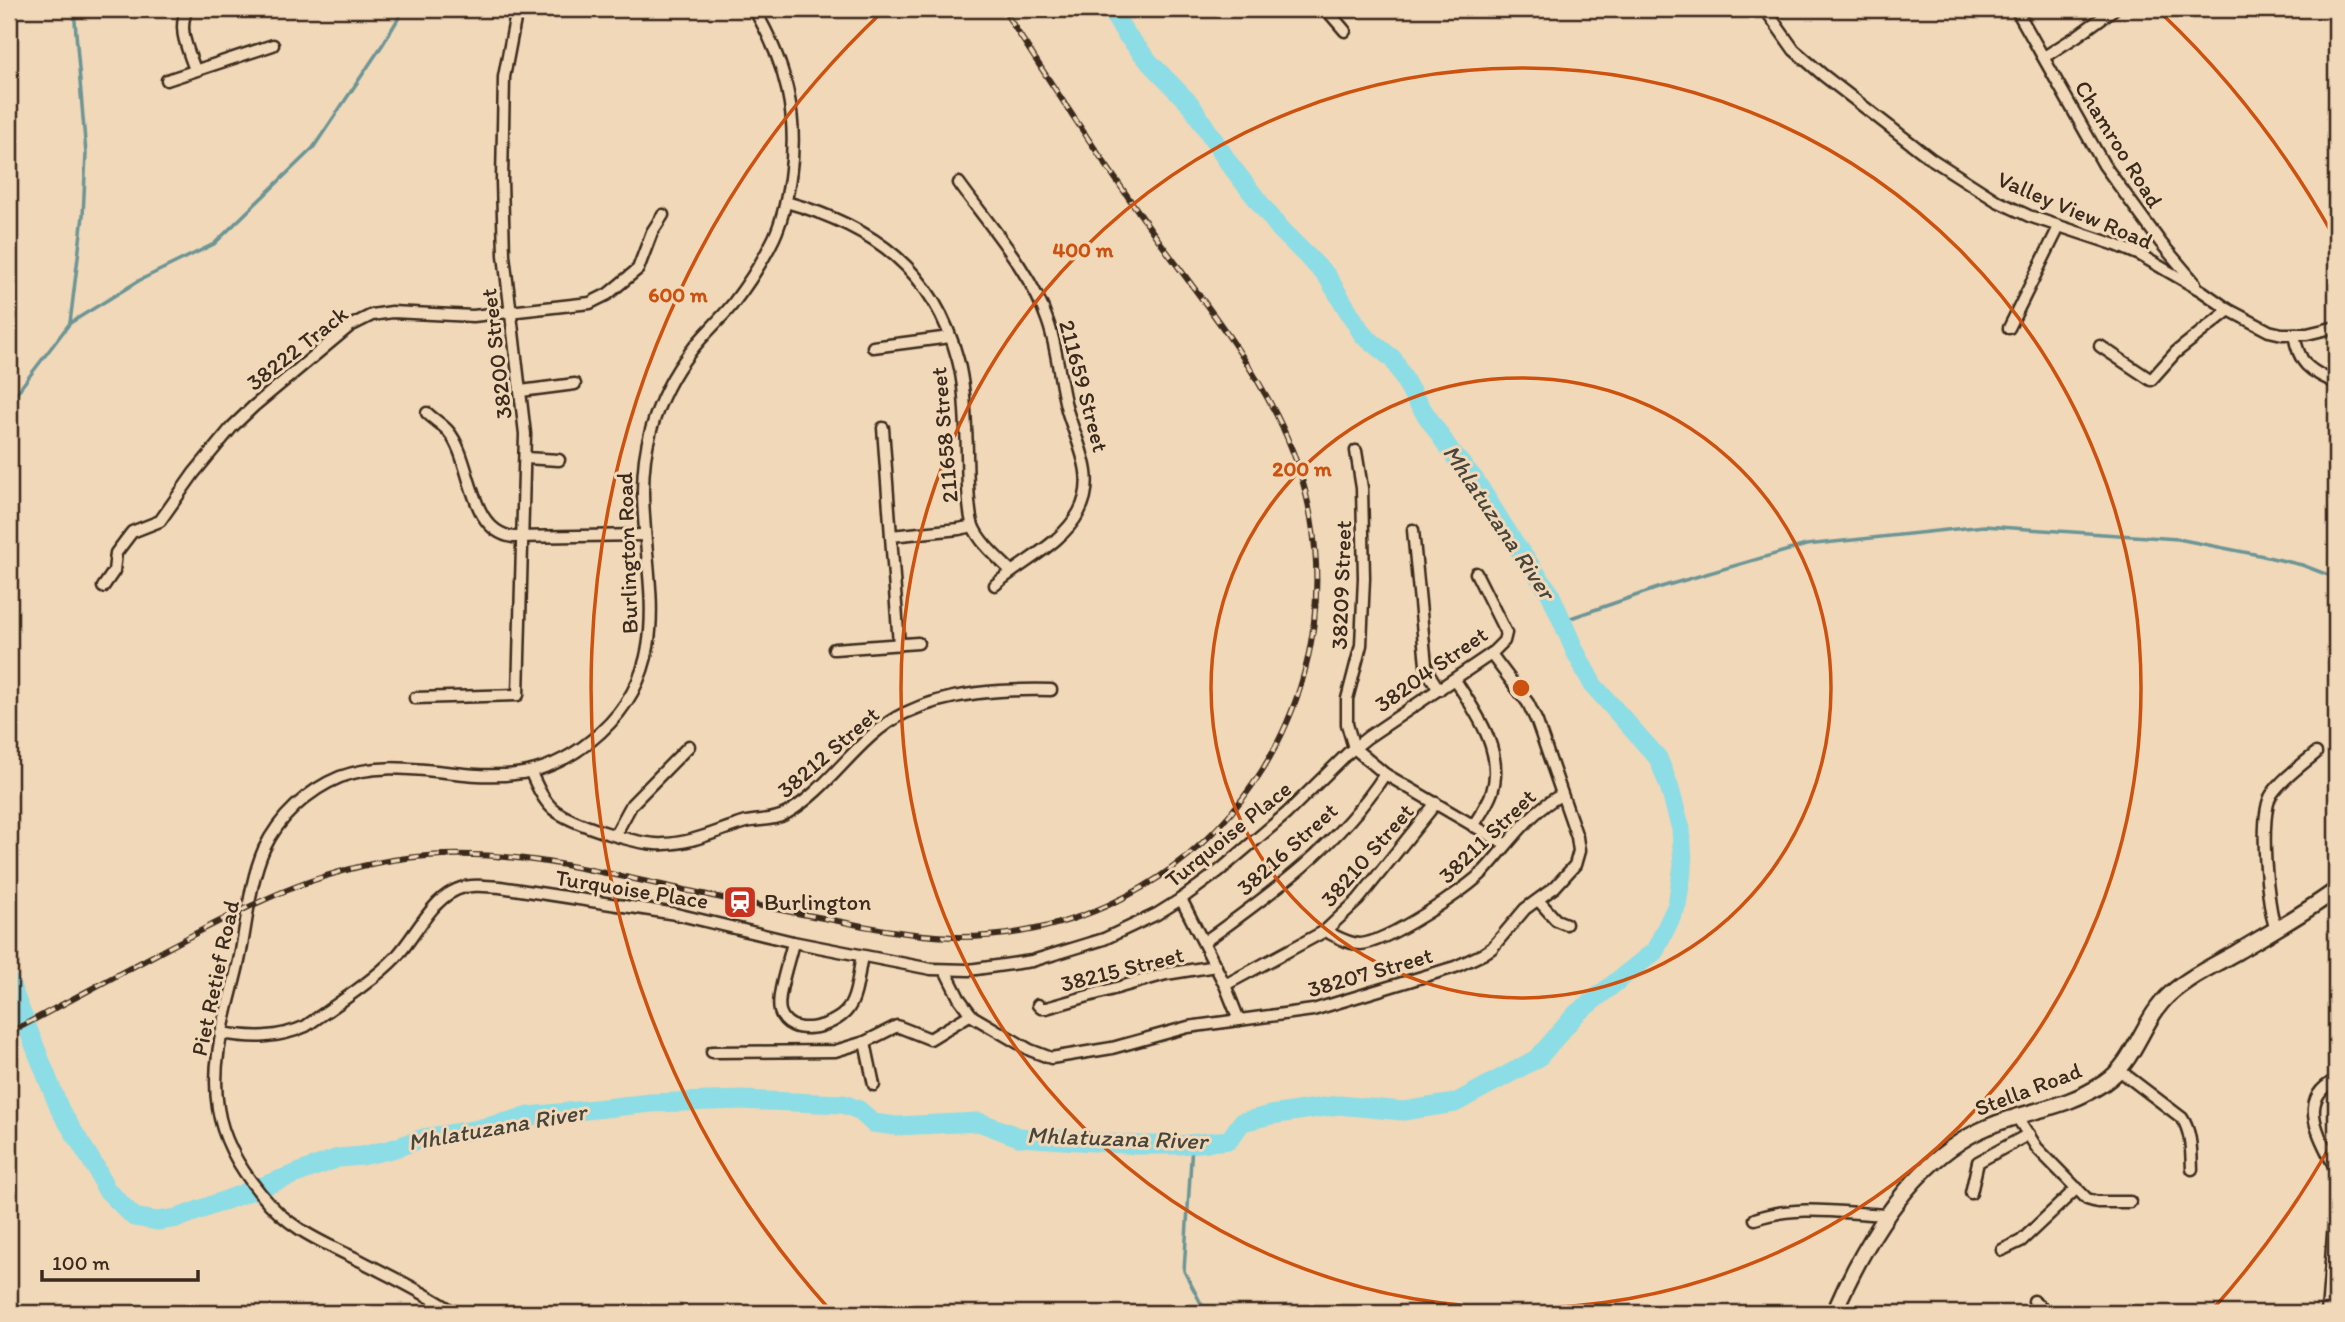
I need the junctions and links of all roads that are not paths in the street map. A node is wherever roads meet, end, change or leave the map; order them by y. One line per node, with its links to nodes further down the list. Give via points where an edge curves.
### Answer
1 (187, 9): 11 (street, via 181,21)
2 (517, 9): 19 (street, 38200 Street, via 504,77 502,125 502,220)
3 (754, 9): 14 (street, Burlington Road, via 779,57 791,107 793,158)
4 (1326, 9): 8 (street)
5 (1765, 9): 16 (street, Valley View Road, via 1794,50 1930,158 1997,201)
6 (2016, 9): 10 (street, Chamroo Road)
7 (2114, 9): 10 (street)
8 (1345, 31)
9 (273, 45): 11 (street)
10 (2043, 57): 17 (street, Chamroo Road, via 2104,165)
11 (195, 70): 12 (street)
12 (167, 80)
13 (959, 183): 39 (street, 211659 Street, via 1017,264 1048,319 1068,413 1087,468 1084,498 1071,524)
14 (786, 202): 23 (street, 211658 Street, via 838,219 890,250 920,281); 36 (street, Burlington Road, via 775,236 748,283 691,351 665,392 642,470)
15 (663, 215): 19 (street, 38222 Track, via 638,268 601,299)
16 (2059, 227): 17 (street, Valley View Road, via 2140,255); 21 (street)
17 (2202, 291): 18 (street, Valley View Road)
18 (2229, 310): 22 (street, Valley View Road, via 2269,331); 24 (street, via 2176,352 2151,380)
19 (511, 312): 28 (street, 38200 Street); 42 (street, 38222 Track, via 473,316 392,312 350,326 232,427 160,521 132,532 116,553 114,571)
20 (2336, 327): 22 (street, Valley View Road)
21 (2009, 328)
22 (2294, 334): 26 (street, via 2301,360)
23 (950, 337): 25 (street); 34 (street, 211658 Street, via 963,388)
24 (2100, 346)
25 (873, 347)
26 (2336, 383)
27 (575, 384): 28 (street)
28 (521, 391): 32 (street, 38200 Street)
29 (427, 413): 38 (street, via 448,431 491,527 504,535)
30 (883, 428): 37 (street)
31 (1356, 451): 52 (street, 38209 Street, via 1363,499 1364,579 1361,645 1347,699 1347,724)
32 (525, 458): 33 (street); 38 (street, 38200 Street)
33 (559, 460)
34 (973, 526): 37 (street); 39 (street, 211658 Street)
35 (1413, 530): 49 (street, via 1426,666)
36 (645, 535): 38 (street); 54 (street, Burlington Road, via 651,634 634,688 604,730 567,757)
37 (891, 536): 44 (street)
38 (522, 537): 50 (street, 38200 Street, via 518,695)
39 (1011, 571): 41 (street, 211659 Street)
40 (1476, 573): 46 (street, 38204 Street, via 1506,633)
41 (995, 585)
42 (103, 587)
43 (918, 643): 44 (street)
44 (899, 645): 45 (street)
45 (834, 649)
46 (1491, 654): 47 (street, 38204 Street); 57 (street, 38207 Street, via 1528,703)
47 (1455, 680): 49 (street, 38204 Street); 59 (street, via 1488,735 1492,751 1492,791)
48 (1051, 690): 60 (street, 38212 Street, via 953,697 903,714 883,726 825,783 779,817 663,845)
49 (1439, 690): 52 (street, 38204 Street)
50 (415, 698)
51 (689, 746): 60 (street, via 632,804)
52 (1354, 748): 55 (street); 63 (street, Turquoise Place, via 1276,822)
53 (2316, 752): 66 (street, via 2273,793 2267,806 2268,885)
54 (531, 773): 56 (street, Burlington Road, via 479,775 386,767); 60 (street, 38212 Street, via 552,808)
55 (1385, 774): 58 (street); 69 (street, 38216 Street, via 1320,852)
56 (342, 776): 77 (street, Piet Retief Road, via 289,812 264,849)
57 (1562, 795): 61 (street, 38211 Street); 64 (street, 38207 Street, via 1579,844 1578,858 1562,880)
58 (1436, 803): 59 (street); 67 (street, 38210 Street, via 1358,900)
59 (1473, 825): 61 (street)
60 (615, 835)
61 (1505, 844): 67 (street, 38211 Street, via 1455,896 1383,937 1354,943)
62 (2336, 890): 66 (main road, Stella Road)
63 (1181, 899): 69 (street); 72 (street, Turquoise Place, via 1080,948 1017,965)
64 (1538, 900): 65 (street); 76 (street, 38207 Street, via 1492,948 1465,963 1330,1006)
65 (1566, 925)
66 (2276, 930): 80 (main road, Stella Road, via 2167,996)
67 (1325, 931): 73 (street, 38210 Street)
68 (793, 942): 70 (street, Turquoise Place); 70 (street, via 779,1004 794,1026 817,1028 848,1009); 77 (street, Turquoise Place, via 676,914 500,887 463,887 442,899 393,960 306,1026 268,1037)
69 (1204, 942): 71 (street)
70 (862, 957): 72 (street, Turquoise Place)
71 (1216, 966): 73 (street); 74 (street, 38215 Street, via 1166,974 1046,1008)
72 (945, 970): 75 (street, 38207 Street)
73 (1225, 985): 76 (street)
74 (1038, 1005)
75 (971, 1014): 76 (street, 38207 Street, via 980,1023 1051,1058); 78 (street, via 930,1039 897,1026)
76 (1239, 1020)
77 (221, 1032): 95 (street, Piet Retief Road, via 215,1087 222,1127 245,1173 270,1205 314,1240)
78 (865, 1042): 79 (street, via 835,1051); 82 (street)
79 (712, 1052)
80 (2119, 1070): 83 (main road, Stella Road, via 2084,1095); 85 (street, via 2182,1118 2190,1139)
81 (2336, 1080): 86 (street, via 2324,1087 2313,1112)
82 (874, 1085)
83 (2017, 1117): 84 (street); 91 (main road, Stella Road, via 1987,1127 1953,1147)
84 (2029, 1135): 87 (street); 88 (street, via 1978,1162)
85 (2192, 1169)
86 (2336, 1170)
87 (2077, 1188): 90 (street, via 2092,1201); 93 (street, via 2018,1244)
88 (1971, 1193)
89 (2336, 1196): 98 (street)
90 (2130, 1202)
91 (1887, 1215): 92 (street, via 1793,1211); 96 (main road, Stella Road, via 1860,1256)
92 (1755, 1219)
93 (2002, 1250)
94 (2034, 1301): 97 (street)
95 (455, 1313)
96 (1835, 1313)
97 (2048, 1313)
98 (2327, 1313)

